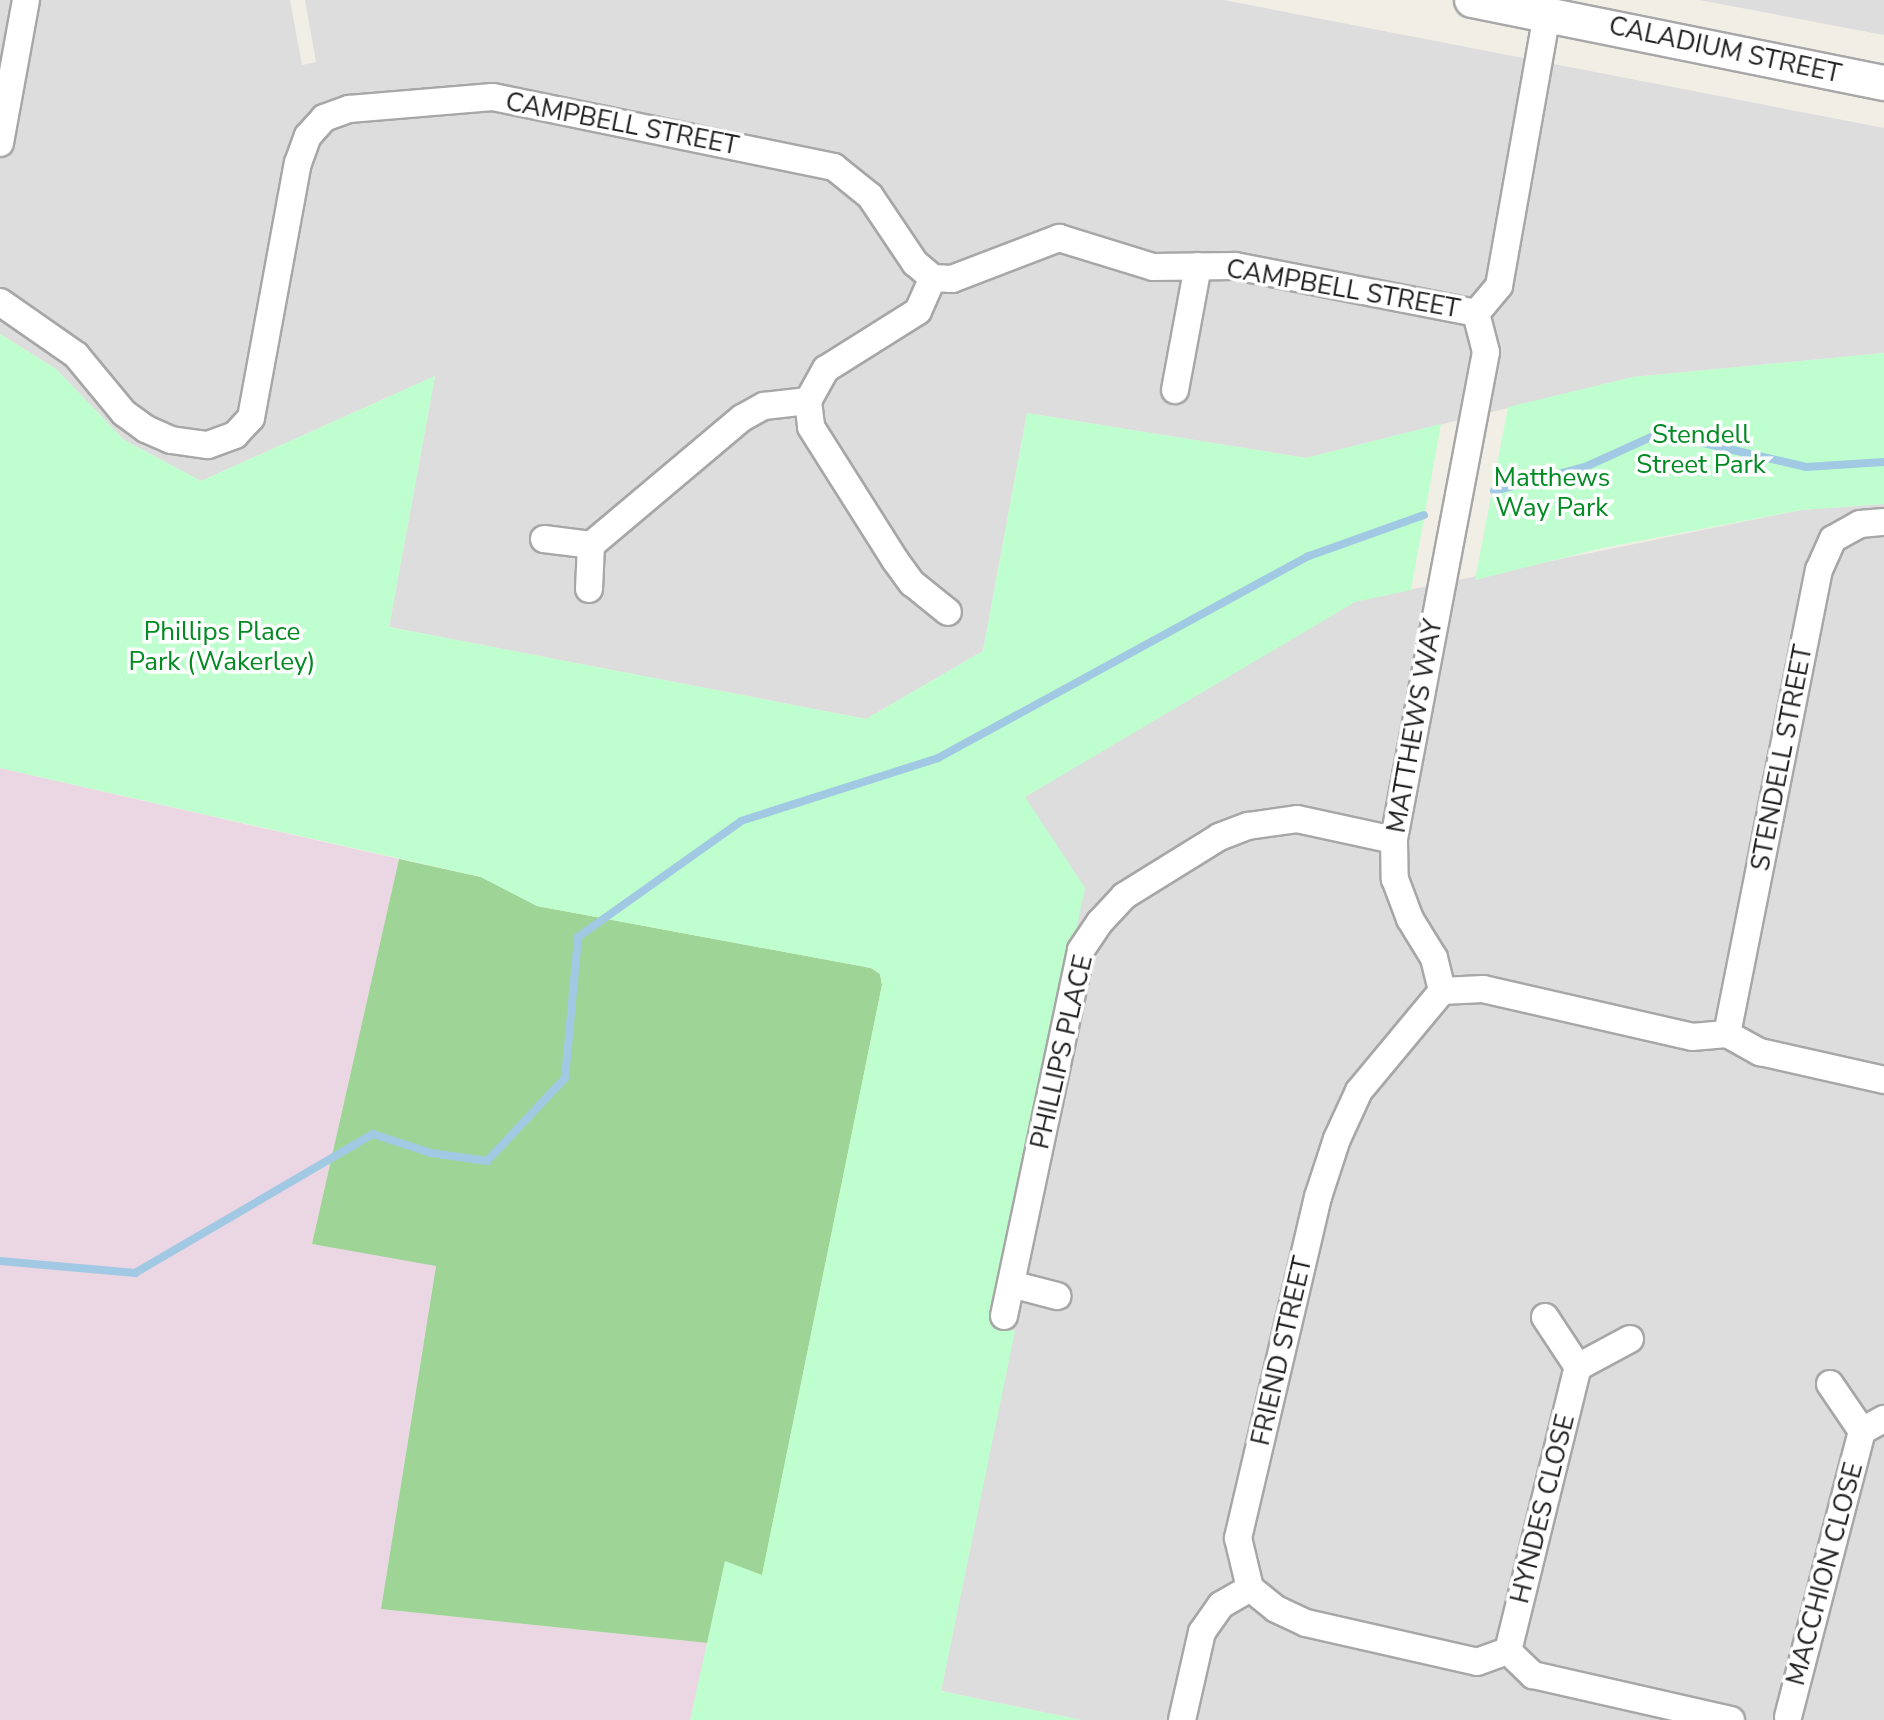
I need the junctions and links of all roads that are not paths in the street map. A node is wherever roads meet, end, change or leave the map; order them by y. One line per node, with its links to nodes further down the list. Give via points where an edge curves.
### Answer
1 (26, 0): 5 (street)
2 (1472, 0): 3 (street, CALADIUM STREET)
3 (1547, 14): 4 (street, CALADIUM STREET); 9 (street, via 1499,286)
4 (1884, 83)
5 (0, 143)
6 (1198, 266): 7 (street, CAMPBELL STREET, via 1153,267 1059,238 952,279); 9 (street, CAMPBELL STREET, via 1235,266); 10 (street)
7 (933, 278): 8 (street, CAMPBELL STREET, via 915,263 870,196 834,167 493,97 349,109 324,118 308,136 298,163 251,418 235,435 208,445 171,440 146,429 124,413 76,355); 11 (street, via 918,311 826,369)
8 (0, 302)
9 (1476, 313): 17 (street, MATTHEWS WAY, via 1486,352)
10 (1175, 390)
11 (808, 401): 14 (street, via 764,406 742,418); 16 (street, via 811,427 895,560 912,583)
12 (1884, 522): 19 (street, STENDELL STREET, via 1860,524 1833,539 1819,570)
13 (544, 539): 14 (street)
14 (591, 545): 15 (street)
15 (589, 589)
16 (948, 612)
17 (1394, 840): 18 (street, MATTHEWS WAY, via 1395,879 1410,919 1434,958); 21 (street, PHILLIPS PLACE, via 1297,819 1248,826 1219,837 1124,896 1100,922 1081,950)
18 (1442, 991): 19 (street, via 1483,989 1692,1037); 29 (street, FRIEND STREET, via 1359,1091 1322,1182 1238,1538)
19 (1727, 1034): 20 (street, via 1760,1052)
20 (1884, 1080)
21 (1011, 1284): 22 (street); 23 (street, PHILLIPS PLACE)
22 (1057, 1296)
23 (1004, 1316)
24 (1545, 1317): 26 (street)
25 (1630, 1339): 26 (street)
26 (1578, 1367): 30 (street, HYNDES CLOSE)
27 (1830, 1384): 28 (street, MACCHION CLOSE)
28 (1873, 1425): 31 (street, MACCHION CLOSE)
29 (1250, 1588): 30 (street, via 1276,1609 1306,1623 1477,1662); 32 (street, via 1221,1605 1202,1632)
30 (1508, 1651): 33 (street, via 1533,1675)
31 (1785, 1719)
32 (1182, 1720)
33 (1731, 1720)

